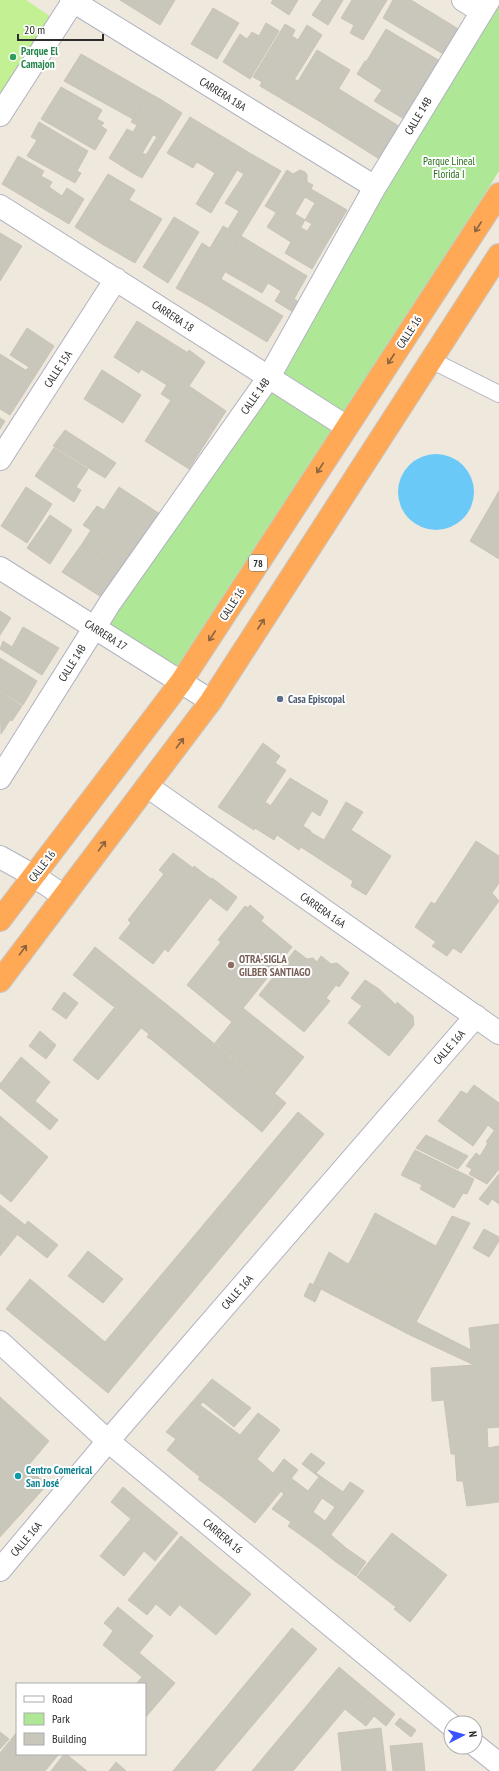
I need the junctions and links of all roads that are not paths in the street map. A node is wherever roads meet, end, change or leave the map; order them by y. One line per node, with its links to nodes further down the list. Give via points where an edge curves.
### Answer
1 (72, 0): 4 (street); 5 (street, CARRERA 18A)
2 (463, 0): 3 (street)
3 (485, 6): 5 (street, CALLE 14B)
4 (0, 115)
5 (375, 187): 11 (street, CALLE 14B)
6 (499, 194): 13 (highway, CALLE 16 / 78, one-way to 13)
7 (0, 206): 9 (street, CARRERA 18)
8 (499, 255): 10 (highway)
9 (116, 279): 11 (street, CARRERA 18); 14 (street, CALLE 15A)
10 (432, 360): 12 (lane); 18 (highway, one-way to 10)
11 (269, 377): 13 (street, CARRERA 18); 16 (street, CALLE 14B)
12 (499, 394)
13 (347, 427): 17 (highway, CALLE 16 / 78, one-way to 17)
14 (0, 459)
15 (0, 568): 16 (street, CARRERA 17)
16 (94, 628): 17 (street, CARRERA 17); 19 (street, CALLE 14B)
17 (181, 682): 18 (street, CARRERA 17); 22 (highway, CALLE 16 / 78)
18 (211, 701): 20 (highway, one-way to 18)
19 (0, 778)
20 (147, 786): 23 (highway, one-way to 20); 26 (street, CARRERA 16A)
21 (0, 857): 22 (street)
22 (34, 876): 23 (street); 24 (highway, CALLE 16 / 78)
23 (64, 896): 25 (highway, one-way to 23)
24 (0, 920)
25 (0, 981)
26 (476, 1016): 27 (street, CARRERA 16A); 29 (street, CALLE 16A)
27 (499, 1033)
28 (0, 1342): 29 (street, CARRERA 16)
29 (108, 1441): 30 (street, CALLE 16A); 31 (street, CARRERA 16)
30 (0, 1570)
31 (443, 1718)
32 (483, 1751): 33 (street)
33 (499, 1764)

